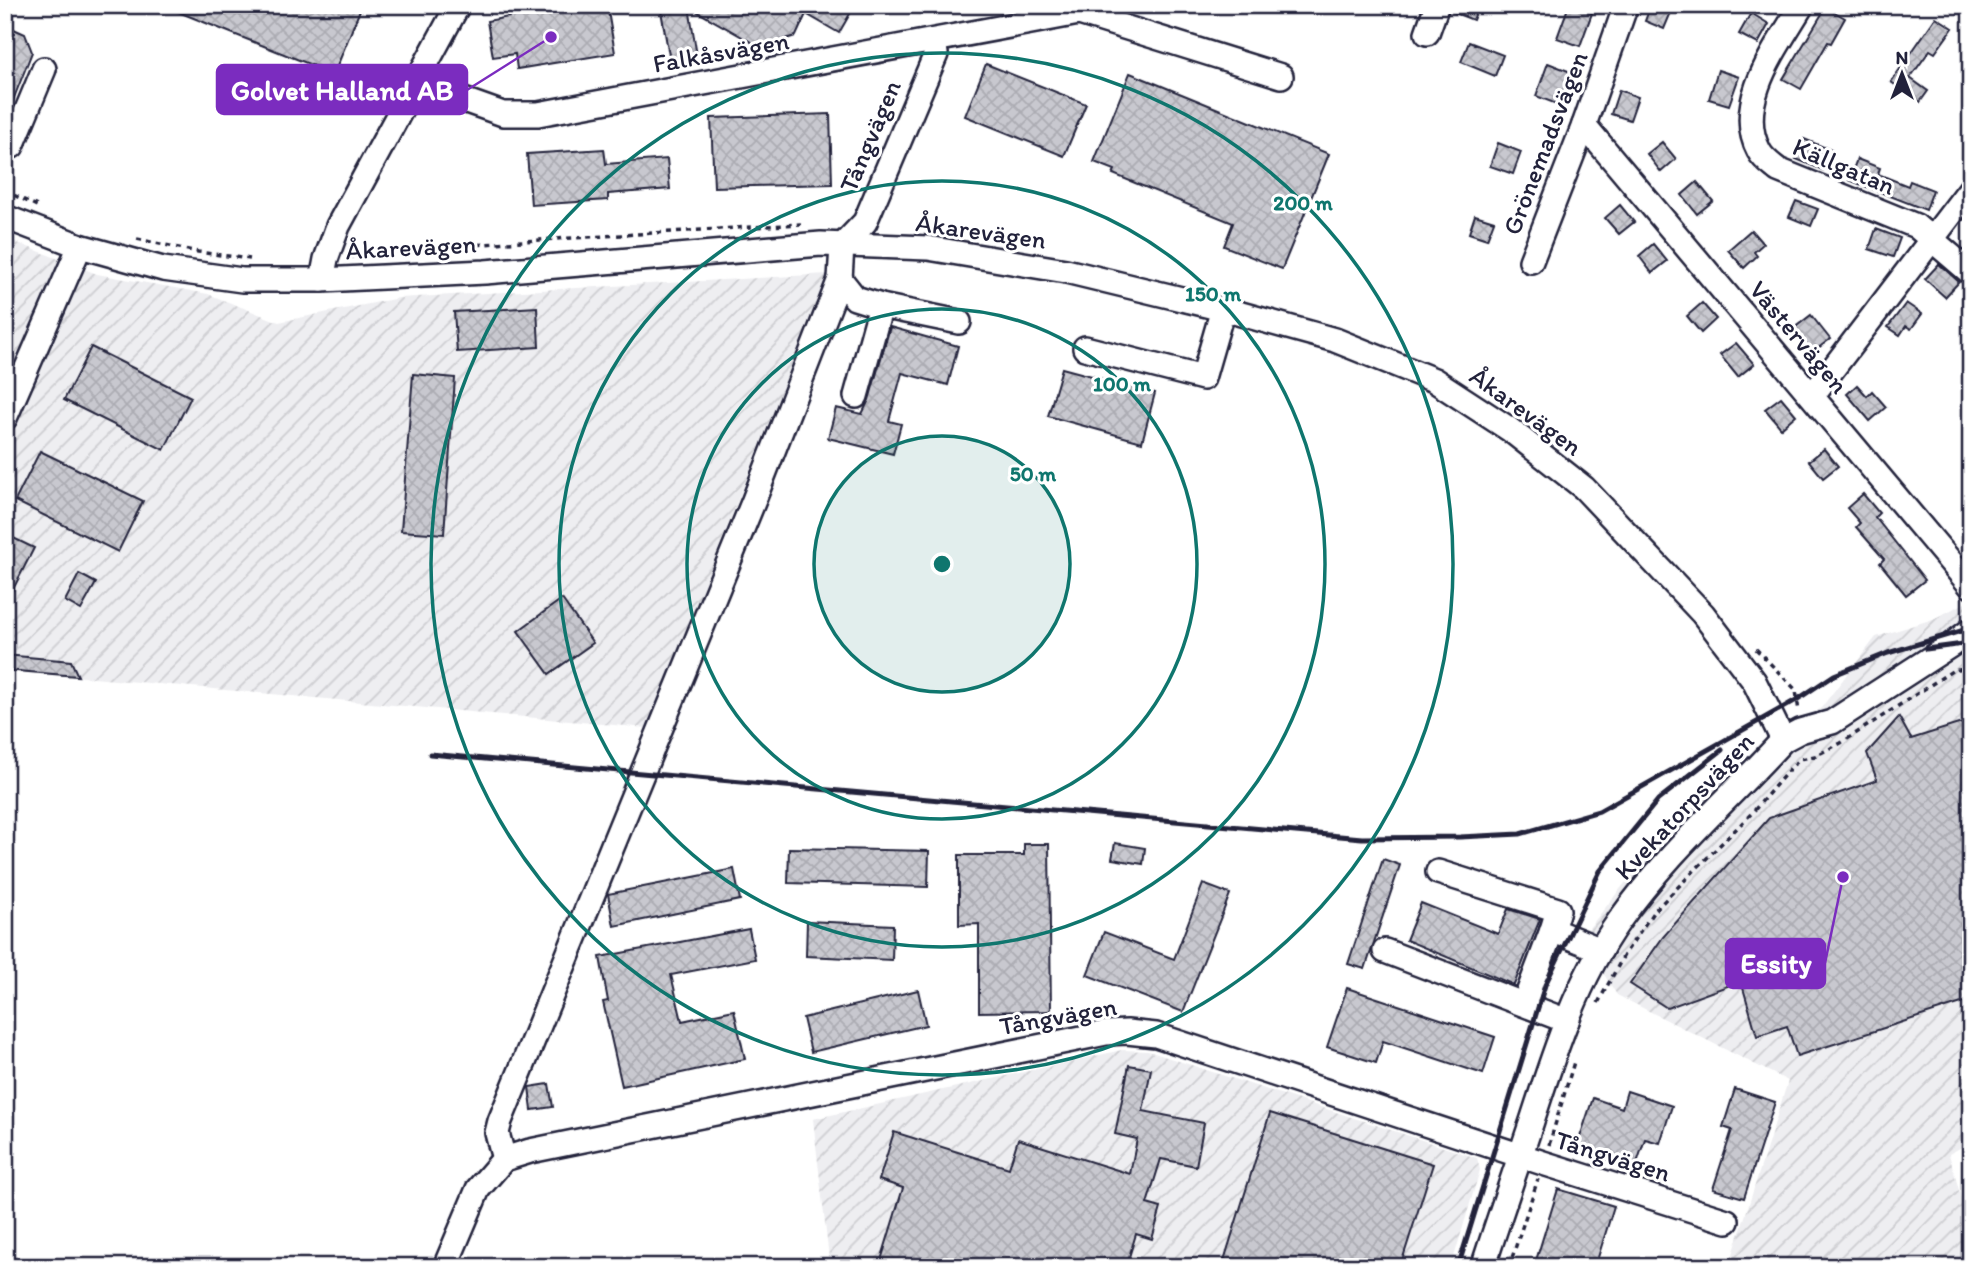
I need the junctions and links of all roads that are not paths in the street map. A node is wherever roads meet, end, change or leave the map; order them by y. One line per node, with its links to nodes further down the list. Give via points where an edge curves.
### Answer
1 (458, 5): 10 (street)
2 (1437, 5): 6 (street)
3 (1626, 5): 11 (street, Grönemadsvägen)
4 (1802, 5): 15 (street, Källgatan, via 1764,70 1752,105 1751,134 1760,154 1778,170 1916,226)
5 (1081, 9): 7 (street, Falkåsvägen); 9 (street, Falkåsvägen)
6 (1427, 33)
7 (934, 41): 10 (street, Falkåsvägen, via 538,114 503,114); 17 (street, Tångvägen, via 936,54 864,222)
8 (44, 69): 12 (street)
9 (1281, 76)
10 (415, 82): 19 (street, via 338,226)
11 (1584, 125): 18 (street, Grönemadsvägen); 27 (street, Västervägen)
12 (12, 146)
13 (1971, 188): 15 (street)
14 (5, 217): 16 (street, Åkarevägen)
15 (1931, 237): 20 (street, Källgatan); 27 (street)
16 (80, 246): 19 (street, Åkarevägen, via 163,269 242,281); 28 (street)
17 (842, 246): 19 (street, Åkarevägen, via 821,244 485,272); 21 (street); 23 (street, Åkarevägen, via 928,248 1054,269)
18 (1531, 261)
19 (325, 269)
20 (1971, 273)
21 (840, 279): 22 (street, via 855,298); 39 (street, via 500,1121 497,1133)
22 (881, 306): 24 (street); 26 (street)
23 (1223, 309): 25 (street, via 1203,378); 31 (street, Åkarevägen, via 1335,340 1434,380 1509,429 1584,488 1703,614)
24 (959, 322)
25 (1085, 348)
26 (856, 396)
27 (1812, 396): 29 (street, Västervägen)
28 (5, 418)
29 (1971, 586)
30 (1971, 630): 31 (street, Kvekatorpsvägen, via 1832,722)
31 (1791, 736): 34 (street, Kvekatorpsvägen, via 1656,871)
32 (1438, 872): 33 (street, via 1558,910)
33 (1552, 930): 34 (street); 36 (street)
34 (1601, 950): 37 (street, Kvekatorpsvägen)
35 (1385, 951): 36 (street)
36 (1524, 1004): 37 (street)
37 (1567, 1021): 38 (street, Kvekatorpsvägen)
38 (1520, 1156): 39 (street, Tångvägen, via 1156,1035 1127,1031); 40 (street, Tångvägen); 42 (street, Kvekatorpsvägen)
39 (504, 1159): 41 (street, via 478,1189)
40 (1727, 1221)
41 (444, 1267)
42 (1483, 1267)

